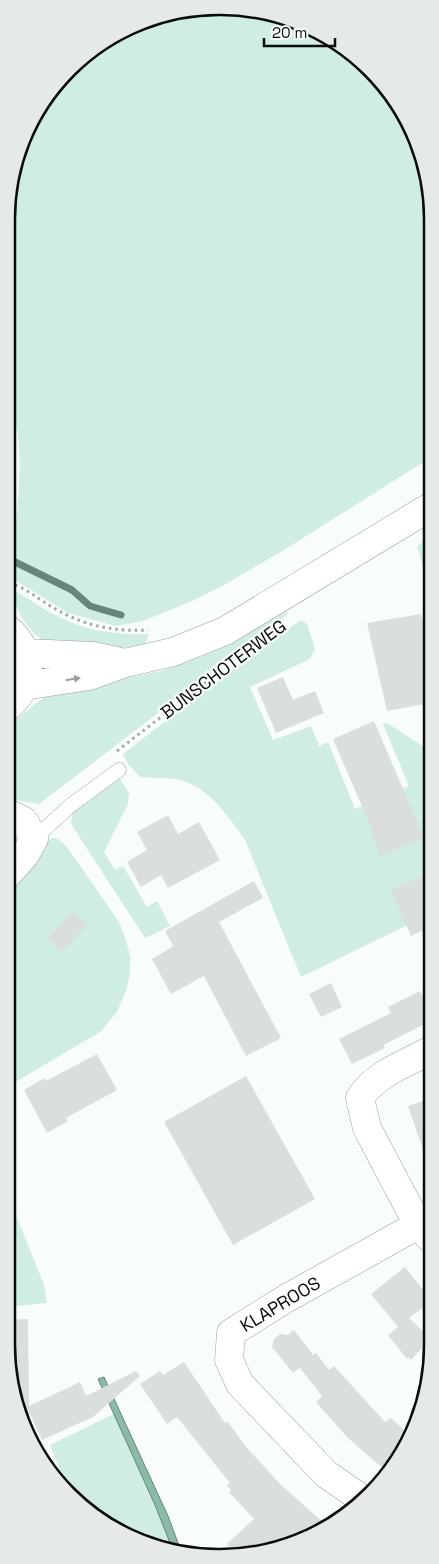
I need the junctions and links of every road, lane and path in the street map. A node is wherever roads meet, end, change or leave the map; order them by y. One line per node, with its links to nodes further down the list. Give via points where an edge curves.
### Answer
1 (423, 497): 7 (street, BUNSCHOTERWEG, via 225,631 173,652)
2 (15, 586): 3 (path, via 61,613 88,624 120,630)
3 (152, 630)
4 (15, 636): 6 (street)
5 (252, 647): 9 (path, BUNSCHOTERWEG)
6 (26, 653): 7 (street, BUNSCHOTERWEG, via 93,656); 8 (street, via 28,676)
7 (125, 663): 8 (street, BUNSCHOTERWEG, one-way to 7)
8 (16, 697)
9 (114, 753)
10 (119, 770): 12 (lane, via 71,805)
11 (15, 817): 12 (street, via 24,822)
12 (34, 839): 13 (street)
13 (15, 867)
14 (424, 1054): 15 (street, via 374,1080 360,1098 367,1128)
15 (424, 1231): 16 (street, KLAPROOS, via 287,1298 231,1333 229,1360 240,1384 326,1474)
16 (357, 1495)

